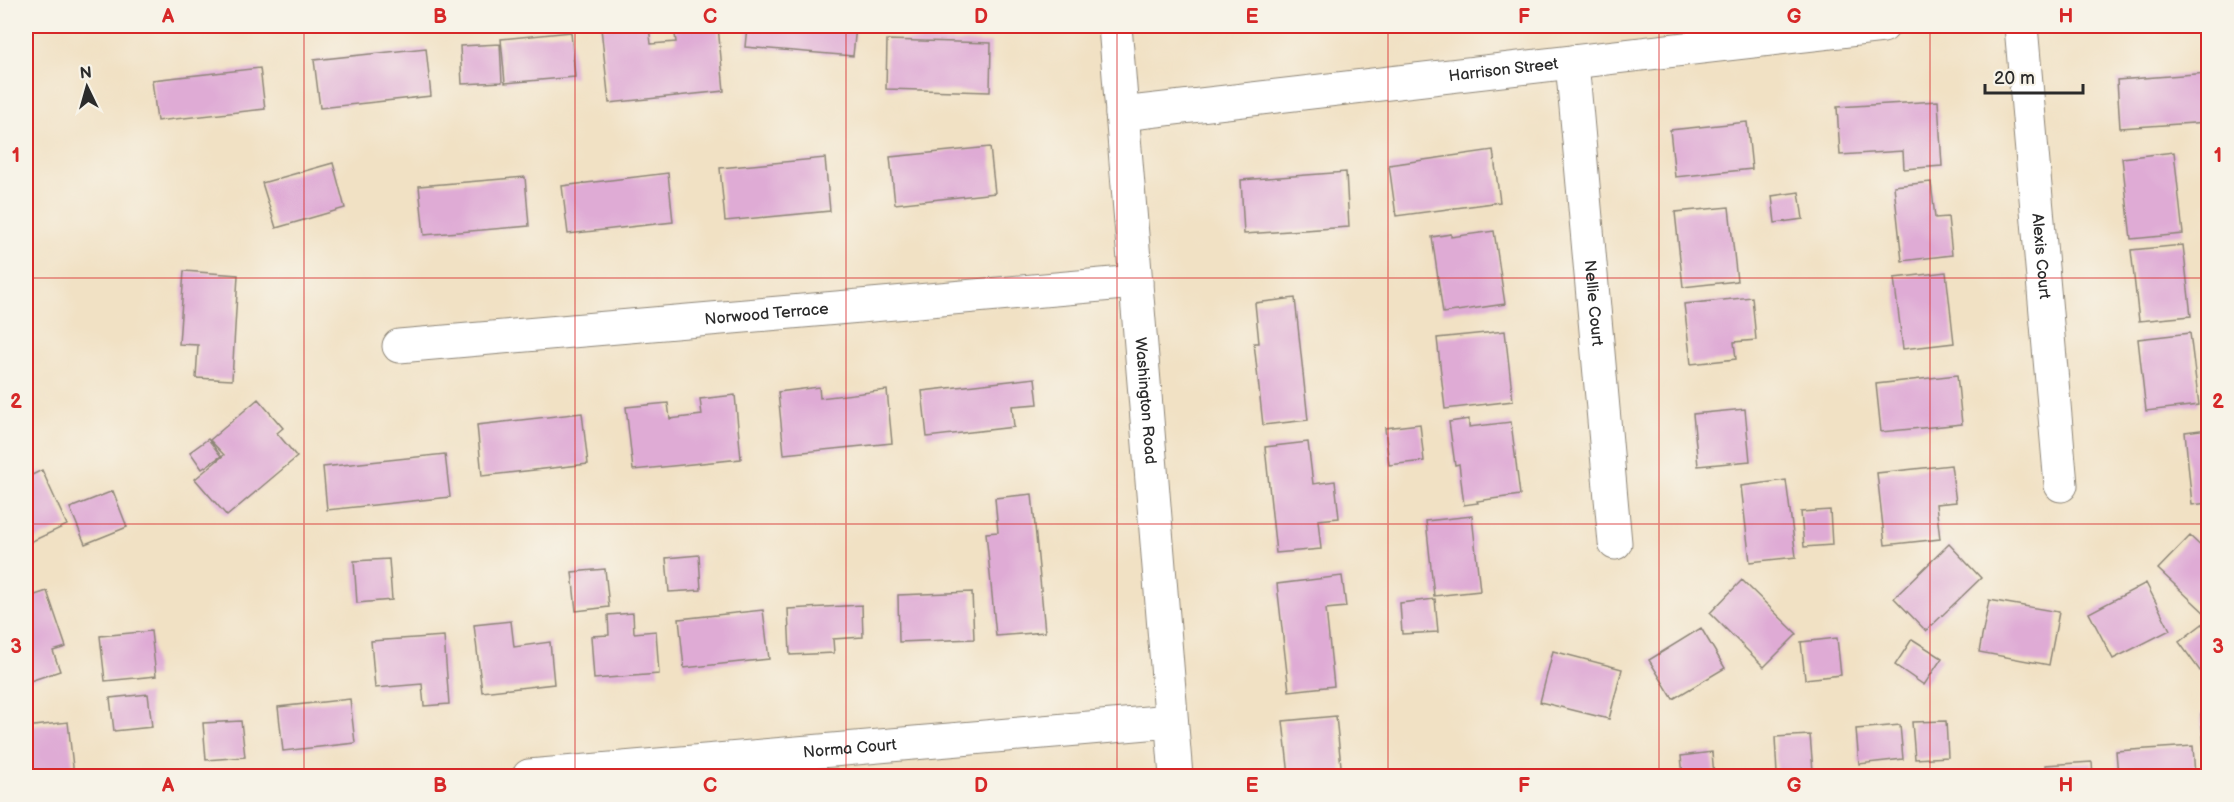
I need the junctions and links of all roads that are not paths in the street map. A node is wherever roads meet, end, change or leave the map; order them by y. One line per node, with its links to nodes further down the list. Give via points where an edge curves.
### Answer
1 (1115, 26): 5 (street, Washington Road)
2 (1883, 26): 4 (street, Harrison Street)
3 (2021, 26): 8 (street, Alexis Court)
4 (1572, 62): 5 (street, Harrison Street); 9 (street, Nellie Court)
5 (1122, 114): 6 (street, Washington Road)
6 (1136, 282): 7 (street, Norwood Terrace); 10 (street, Washington Road)
7 (399, 346)
8 (2061, 485)
9 (1615, 543)
10 (1171, 721): 11 (street, Norma Court); 12 (street, Washington Road)
11 (529, 777)
12 (1176, 777)

